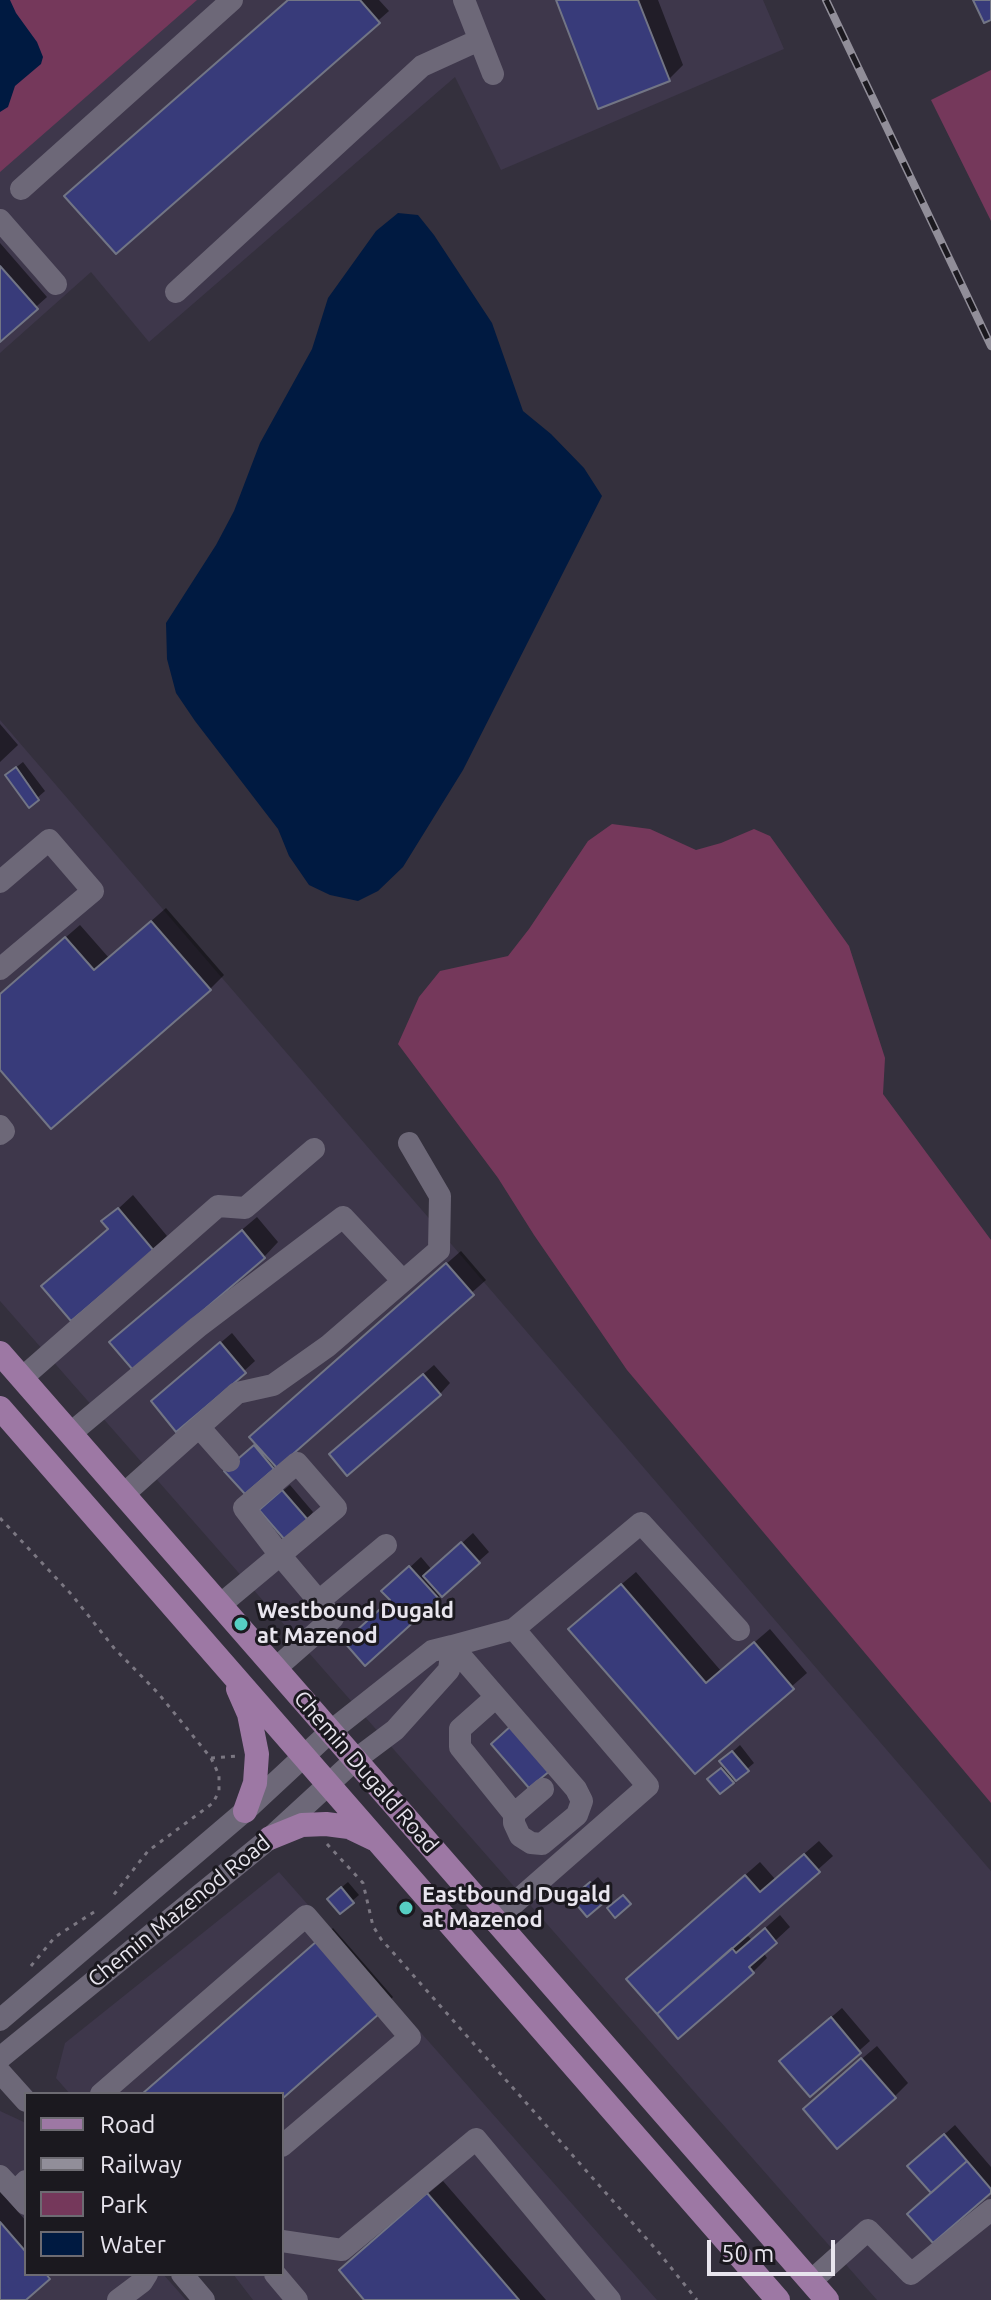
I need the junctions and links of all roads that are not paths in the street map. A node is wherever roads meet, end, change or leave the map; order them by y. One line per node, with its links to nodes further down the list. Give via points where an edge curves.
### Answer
1 (232, 0): 5 (street)
2 (464, 0): 3 (street)
3 (479, 40): 4 (street); 8 (street, via 422,66)
4 (493, 74)
5 (21, 189)
6 (0, 220): 7 (street)
7 (56, 284)
8 (176, 292)
9 (0, 882): 10 (street, via 49,840 93,891)
10 (0, 969)
11 (0, 1126): 12 (street)
12 (0, 1134)
13 (409, 1143): 15 (street, via 440,1196 439,1250)
14 (314, 1149): 17 (street, via 245,1208 218,1206)
15 (403, 1281): 19 (street, via 328,1346 273,1385 237,1393); 21 (street, via 343,1217 198,1327)
16 (0, 1353): 17 (main road, Chemin Dugald Road)
17 (22, 1378): 21 (main road, Chemin Dugald Road)
18 (0, 1408): 22 (main road, Chemin Dugald Road)
19 (199, 1427): 23 (street); 24 (street)
20 (0, 1431): 22 (street)
21 (71, 1433): 24 (main road, Chemin Dugald Road)
22 (32, 1444): 31 (main road, Chemin Dugald Road)
23 (229, 1461)
24 (124, 1494): 27 (main road, Chemin Dugald Road)
25 (386, 1545): 26 (street)
26 (319, 1601): 27 (street, via 280,1555); 32 (street, via 333,1618)
27 (220, 1605): 32 (main road, Chemin Dugald Road)
28 (514, 1629): 29 (street, via 641,1523); 30 (street, Chemin Mazenod Road); 43 (street, via 648,1786)
29 (739, 1630)
30 (452, 1646): 33 (street); 34 (street, Chemin Mazenod Road, via 432,1651); 36 (street, Chemin Mazenod Road, via 449,1670 395,1730)
31 (226, 1665): 35 (main road, Chemin Dugald Road); 39 (main road, via 249,1714 257,1754 255,1783)
32 (276, 1668): 34 (main road, Chemin Dugald Road)
33 (496, 1697): 40 (street, via 460,1729 460,1747); 40 (street, via 576,1789 566,1793 560,1812 568,1821 542,1844 520,1836)
34 (331, 1731): 35 (street, Chemin Mazenod Road); 36 (main road, Chemin Dugald Road)
35 (305, 1757): 37 (main road, Chemin Dugald Road); 39 (street, Chemin Mazenod Road)
36 (355, 1760): 37 (street, Chemin Mazenod Road); 43 (main road, Chemin Dugald Road)
37 (329, 1785): 41 (street, Chemin Mazenod Road); 42 (main road, Chemin Dugald Road)
38 (543, 1789): 40 (street)
39 (245, 1811): 44 (street, Chemin Mazenod Road)
40 (514, 1814)
41 (270, 1838): 42 (main road, via 302,1825 326,1824 349,1827); 45 (street, Chemin Mazenod Road)
42 (380, 1842): 60 (main road, Chemin Dugald Road)
43 (494, 1921): 55 (main road, Chemin Dugald Road)
44 (0, 2020)
45 (0, 2058)
46 (0, 2072): 48 (street)
47 (103, 2092): 49 (street, via 306,1916 410,2037)
48 (24, 2099)
49 (284, 2144)
50 (991, 2210): 55 (street, via 911,2274 868,2230)
51 (284, 2241): 59 (street, via 342,2250 476,2139)
52 (146, 2276): 56 (street)
53 (184, 2276): 57 (street)
54 (277, 2276): 58 (street)
55 (811, 2281): 61 (main road, Chemin Dugald Road)
56 (118, 2300)
57 (204, 2300)
58 (297, 2300)
59 (610, 2300)
60 (778, 2300)
61 (827, 2300)

